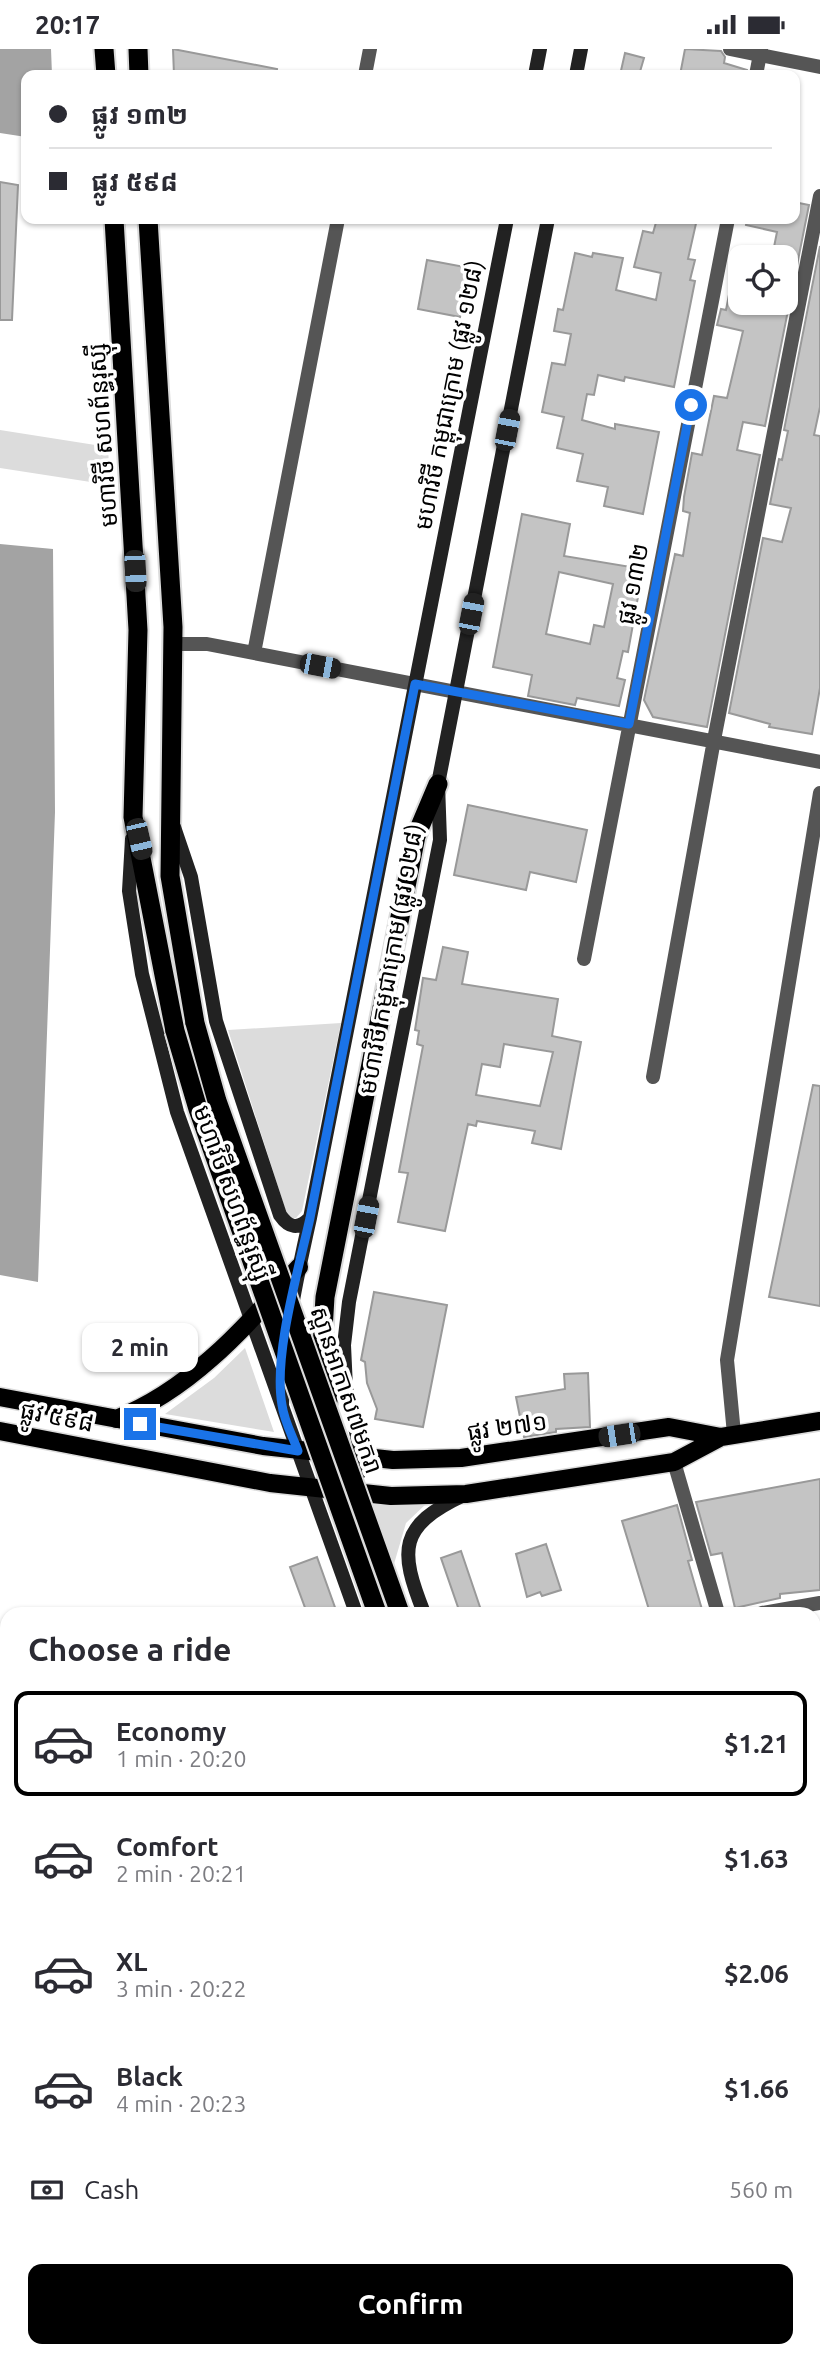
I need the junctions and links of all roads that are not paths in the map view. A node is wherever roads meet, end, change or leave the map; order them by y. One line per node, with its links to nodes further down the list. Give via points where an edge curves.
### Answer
1 (104, 49): 9 (highway)
2 (138, 49): 10 (highway)
3 (370, 49): 11 (street)
4 (540, 49): 12 (main road)
5 (581, 49): 13 (main road)
6 (730, 49): 7 (street)
7 (760, 52): 8 (street); 14 (street)
8 (820, 67)
9 (106, 70)
10 (139, 70)
11 (366, 70)
12 (536, 70)
13 (577, 70)
14 (756, 70)
15 (820, 196): 27 (street)
16 (114, 224): 32 (highway, មហាវិថី សហព័ន្ធរុស្ស៊ី, via 138,630)
17 (148, 224): 22 (highway, មហាវិថី សហព័ន្ធរុស្ស៊ី)
18 (337, 224): 23 (street)
19 (506, 224): 24 (main road, មហាវិថី កម្ពុជាក្រោម (ផ្លូវ ១២៨))
20 (547, 224): 25 (main road, មហាវិថី កម្ពុជាក្រោម (ផ្លូវ ១២៨))
21 (727, 224): 26 (street, ផ្លូវ ១៣២)
22 (173, 644): 23 (street, via 206,644); 31 (highway, មហាវិថី សហព័ន្ធរុស្ស៊ី)
23 (254, 653): 24 (street)
24 (415, 684): 25 (street); 38 (main road, មហាវិថី កម្ពុជាក្រោម (ផ្លូវ ១២៨))
25 (456, 691): 26 (street); 29 (main road, មហាវិថី កម្ពុជាក្រោម (ផ្លូវ ១២៨))
26 (629, 724): 27 (street); 33 (street, ផ្លូវ ១៣២)
27 (714, 740): 28 (street); 36 (street)
28 (820, 762)
29 (438, 784): 44 (highway, bridge, via 416,836 325,1297 322,1347); 50 (main road, មហាវិថី កម្ពុជាក្រោម (ផ្លូវ ១២៨), via 440,840 344,1345 346,1388)
30 (820, 793): 48 (street, via 727,1360)
31 (170, 816): 34 (highway, មហាវិថី សហព័ន្ធរុស្ស៊ី, via 170,876); 37 (main road, មហាវិថី សហព័ន្ធរុស្ស៊ី, via 191,877 216,1021)
32 (133, 817): 35 (highway, មហាវិថី សហព័ន្ធរុស្ស៊ី); 39 (main road, មហាវិថី សហព័ន្ធរុស្ស៊ី, via 129,891 142,974 177,1112)
33 (584, 958)
34 (195, 1023): 44 (highway, ស្ពានអាកាស៧មករា, bridge, via 217,1101)
35 (175, 1031): 57 (highway, ស្ពានអាកាស៧មករា, bridge, via 198,1109)
36 (653, 1077)
37 (279, 1215): 38 (main road, មហាវិថី សហព័ន្ធរុស្ស៊ី, via 294,1227 303,1226); 39 (main road, via 265,1232 244,1239)
38 (310, 1218): 40 (main road, មហាវិថី កម្ពុជាក្រោម (ផ្លូវ ១២៨))
39 (216, 1224): 41 (main road, មហាវិថី សហព័ន្ធរុស្ស៊ី)
40 (299, 1267): 41 (main road); 43 (main road, មហាវិថី កម្ពុជាក្រោម (ផ្លូវ ១២៨), via 283,1353)
41 (251, 1319): 43 (main road, មហាវិថី សហព័ន្ធរុស្ស៊ី); 45 (main road, via 172,1391 150,1406)
42 (0, 1397): 45 (main road, ផ្លូវ ៥៩៨)
43 (282, 1405): 49 (main road, មហាវិថី សហព័ន្ធរុស្ស៊ី)
44 (329, 1416): 58 (highway, ស្ពានអាកាស៧មករា, bridge)
45 (116, 1419): 49 (main road, ផ្លូវ ៥៩៨)
46 (820, 1421): 48 (main road, ផ្លូវ ២៧១)
47 (0, 1431): 52 (main road, ផ្លូវ ៥៩៨)
48 (728, 1436): 50 (main road, ផ្លូវ ២៧១, via 669,1427 461,1458); 51 (main road, ផ្លូវ ២៧១)
49 (298, 1451): 50 (main road, ផ្លូវ ២៧១); 52 (main road, មហាវិថី សហព័ន្ធរុស្ស៊ី)
50 (362, 1458): 53 (main road, via 356,1479)
51 (674, 1462): 54 (main road, ផ្លូវ ២៧១); 60 (street)
52 (311, 1489): 53 (main road, ផ្លូវ ២៧១); 56 (main road, មហាវិថី សហព័ន្ធរុស្ស៊ី)
53 (340, 1492): 54 (main road, ផ្លូវ ២៧១)
54 (466, 1494): 59 (main road, via 433,1510 415,1529 407,1551)
55 (820, 1603): 61 (street)
56 (354, 1607)
57 (375, 1607)
58 (398, 1607)
59 (422, 1607)
60 (716, 1607)
61 (797, 1607)

